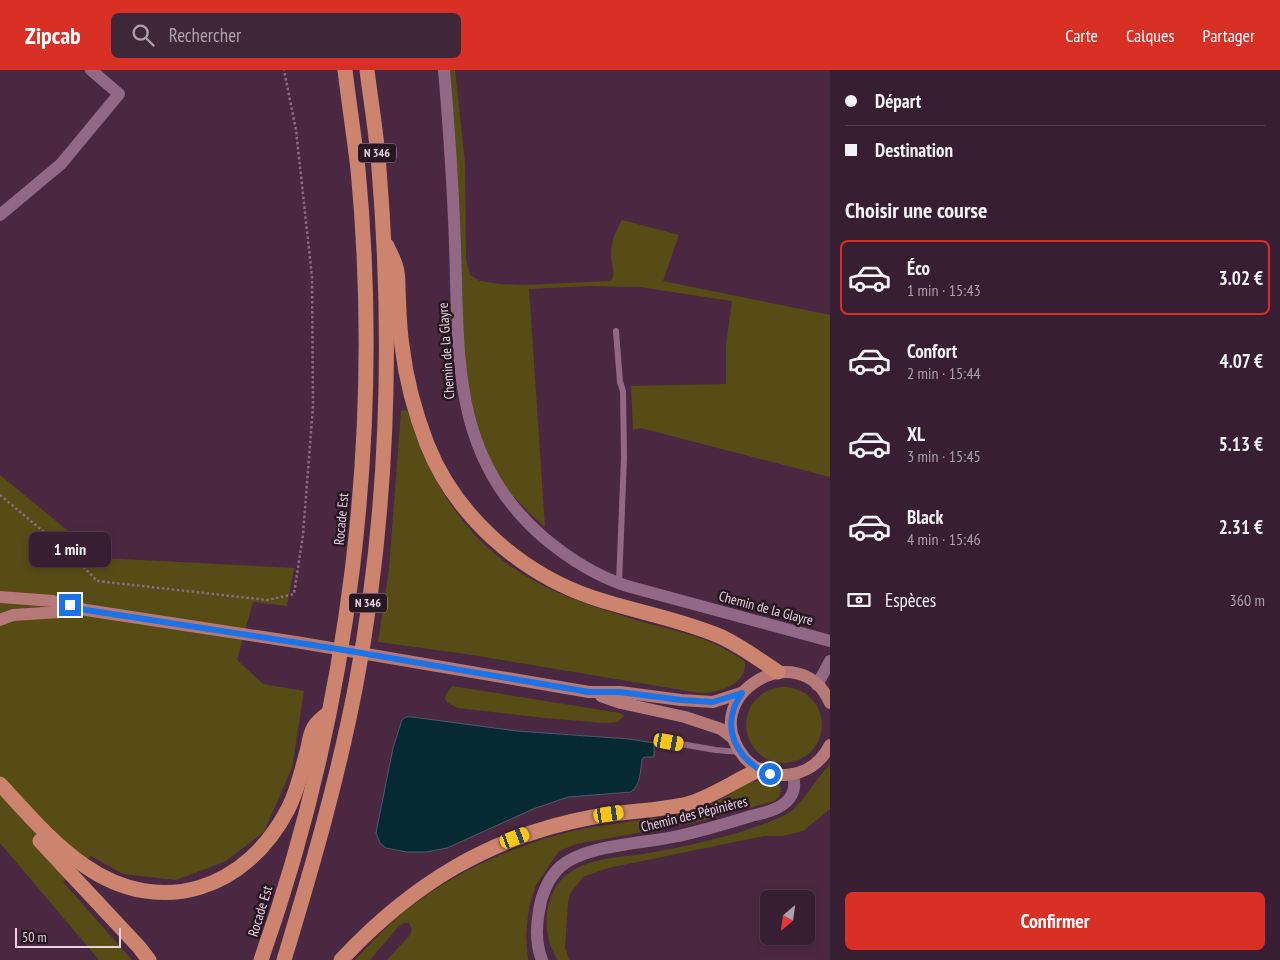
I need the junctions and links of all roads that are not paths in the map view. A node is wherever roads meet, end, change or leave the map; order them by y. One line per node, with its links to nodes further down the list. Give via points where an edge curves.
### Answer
1 (91, 70): 5 (street, via 119,94 61,164)
2 (345, 70): 19 (highway, Rocade Est / N 346, via 358,169 364,268 365,370 359,506 345,620)
3 (367, 70): 6 (highway, N 346)
4 (444, 70): 8 (street, Chemin de la Glayre, via 461,378 474,438 501,490 528,523 568,556)
5 (0, 215)
6 (384, 237): 14 (highway, via 397,268 402,345 416,415 440,471 469,514 508,551 561,584 720,636); 30 (highway, N 346, via 385,432 373,570 356,682 338,768 317,852)
7 (616, 331): 8 (lane, via 624,429)
8 (619, 583): 12 (street, Chemin de la Glayre)
9 (0, 596): 10 (main road, via 53,601)
10 (86, 610): 11 (main road, via 13,615); 16 (main road)
11 (0, 620)
12 (830, 641)
13 (830, 661): 15 (street)
14 (778, 672): 15 (main road, via 799,675); 17 (main road, via 764,676)
15 (817, 685): 18 (main road)
16 (589, 692): 17 (main road, via 713,702); 20 (main road, via 722,729)
17 (742, 693): 20 (main road, via 734,708)
18 (830, 704)
19 (328, 713): 26 (highway, via 313,728 294,795 270,837 249,860 226,877 201,888 176,893 154,892 110,880 62,849); 29 (highway, Rocade Est / N 346, via 298,843)
20 (734, 740): 23 (main road)
21 (669, 742): 23 (lane)
22 (828, 750): 25 (main road, via 811,767)
23 (740, 752): 24 (main road)
24 (759, 770): 25 (main road, via 782,776); 31 (highway, via 688,803 585,818 530,832 499,844 471,857 419,890 392,910)
25 (793, 774): 32 (street, Chemin des Pépinières, via 794,792 789,800 768,811 674,837 588,852 559,868 540,902 537,926)
26 (0, 784)
27 (0, 798): 28 (highway)
28 (149, 960)
29 (261, 960)
30 (284, 960)
31 (341, 960)
32 (542, 960)

